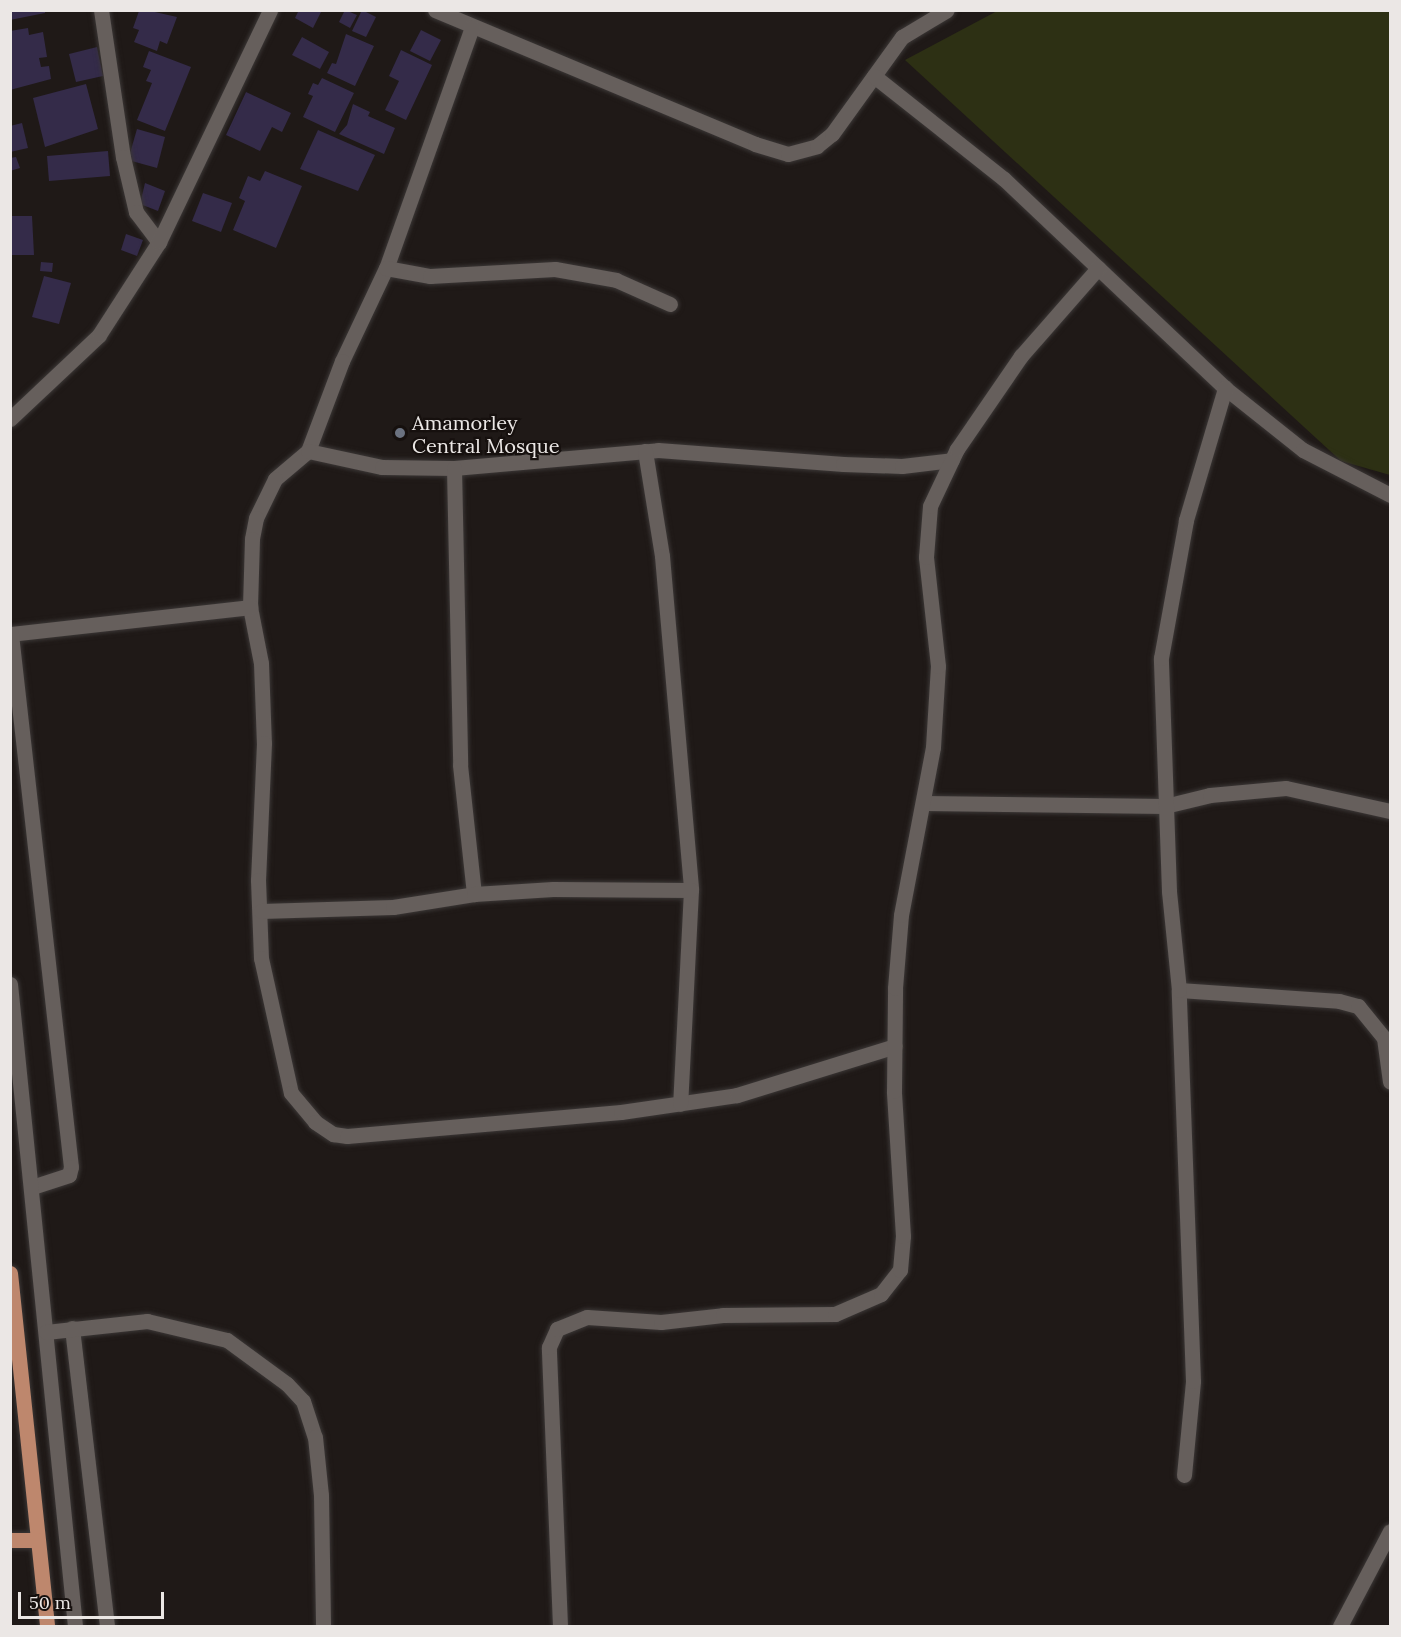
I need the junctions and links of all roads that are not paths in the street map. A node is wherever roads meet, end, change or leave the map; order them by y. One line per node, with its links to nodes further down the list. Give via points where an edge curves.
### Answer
1 (101, 10): 7 (street, via 123,157 136,212)
2 (270, 10): 7 (street)
3 (435, 10): 5 (street)
4 (947, 10): 6 (street, via 902,38)
5 (469, 21): 6 (street, via 754,144 788,154 817,146 832,134); 8 (street)
6 (874, 76): 9 (street, via 1004,179)
7 (159, 242): 12 (street, via 99,335)
8 (386, 268): 10 (street, via 430,276 555,269 616,280); 13 (street, via 342,361)
9 (1098, 268): 11 (street); 15 (street, via 1021,356)
10 (670, 304)
11 (1226, 388): 17 (street, via 1303,450); 21 (street, via 1186,520 1161,658)
12 (10, 419)
13 (308, 451): 16 (street, via 382,467); 18 (street, via 275,479 255,518)
14 (645, 451): 15 (street, via 902,466); 16 (street); 23 (street, via 662,556)
15 (952, 459): 20 (street, via 930,506 926,557 938,666)
16 (454, 468): 24 (street, via 460,765)
17 (1390, 495)
18 (250, 607): 19 (street); 25 (street, via 261,663 264,743)
19 (11, 634): 31 (street, via 72,1167 69,1175)
20 (924, 803): 21 (street); 28 (street, via 902,915)
21 (1165, 806): 22 (street, via 1210,795 1286,788); 27 (street)
22 (1390, 811)
23 (691, 890): 24 (street, via 553,889); 30 (street)
24 (474, 894): 25 (street, via 393,907)
25 (261, 911): 30 (street, via 261,958 291,1093 303,1111 333,1134 485,1124)
26 (10, 984): 31 (street)
27 (1179, 990): 29 (street, via 1339,1001 1358,1006 1384,1038); 37 (street, via 1193,1381)
28 (895, 1046): 30 (street, via 737,1095); 45 (street, via 903,1256 900,1270 881,1294 835,1314 723,1315 661,1322 587,1317 566,1323 551,1338)
29 (1390, 1082)
30 (680, 1104)
31 (33, 1187): 34 (street)
32 (10, 1273): 40 (main road)
33 (72, 1328): 34 (street); 35 (street); 44 (street, via 147,1321 227,1340 259,1360 303,1401 315,1437 321,1495)
34 (46, 1332): 36 (street)
35 (83, 1415): 36 (street); 43 (street)
36 (55, 1418): 42 (street)
37 (1184, 1475)
38 (1390, 1531): 46 (street)
39 (10, 1540): 40 (main road)
40 (37, 1540): 41 (main road)
41 (47, 1626)
42 (75, 1626)
43 (107, 1626)
44 (323, 1626)
45 (560, 1626)
46 (1340, 1626)

